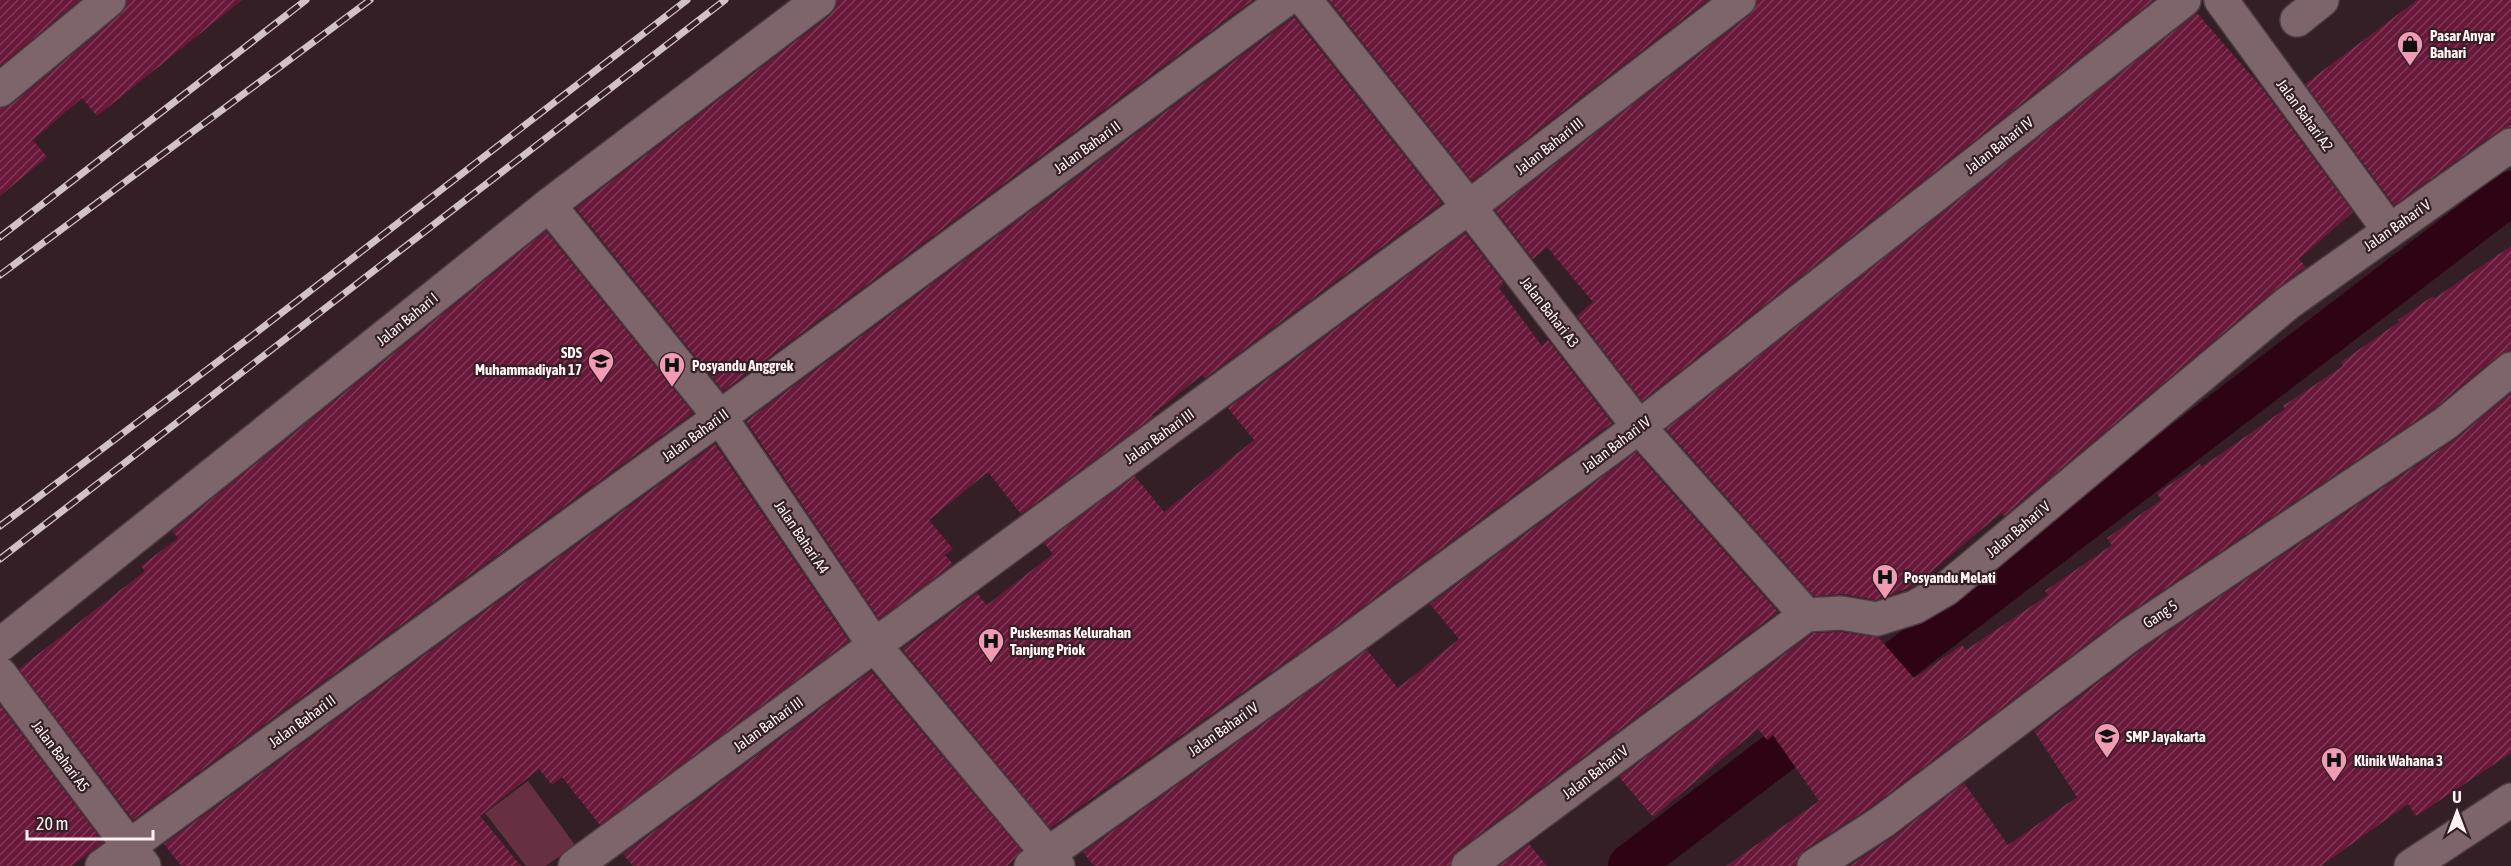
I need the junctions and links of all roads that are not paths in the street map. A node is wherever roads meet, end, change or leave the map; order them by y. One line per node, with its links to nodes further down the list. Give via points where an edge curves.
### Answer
1 (109, 0): 8 (street)
2 (819, 0): 10 (street, Jalan Bahari I)
3 (1285, 0): 14 (street, Jalan Bahari II)
4 (1305, 0): 11 (street, Jalan Bahari A3)
5 (1739, 0): 11 (street, Jalan Bahari III)
6 (2184, 0): 15 (street, Jalan Bahari IV)
7 (2221, 0): 12 (street, Jalan Bahari A2)
8 (0, 90)
9 (2511, 145): 12 (street, Jalan Bahari V)
10 (549, 205): 14 (street, Jalan Bahari A4); 17 (street, Jalan Bahari I)
11 (1469, 207): 15 (street, Jalan Bahari A3); 18 (street, Jalan Bahari III)
12 (2389, 230): 16 (street, Jalan Bahari V, via 2288,303 1946,589 1915,608 1877,619 1841,613)
13 (2511, 369): 26 (street, Gang 5, via 2446,423 2131,634 1882,822)
14 (720, 417): 18 (street, Jalan Bahari A4); 21 (street, Jalan Bahari II)
15 (1639, 427): 16 (street, Jalan Bahari A3); 22 (street, Jalan Bahari IV)
16 (1806, 615): 25 (street, Jalan Bahari V)
17 (0, 645)
18 (875, 646): 22 (street, Jalan Bahari A4); 24 (street, Jalan Bahari III)
19 (0, 674): 21 (street, Jalan Bahari A5)
20 (2509, 808): 27 (street)
21 (136, 856): 23 (street, Jalan Bahari II)
22 (1046, 862)
23 (102, 866)
24 (575, 866)
25 (1468, 866)
26 (1814, 866)
27 (2411, 866)

